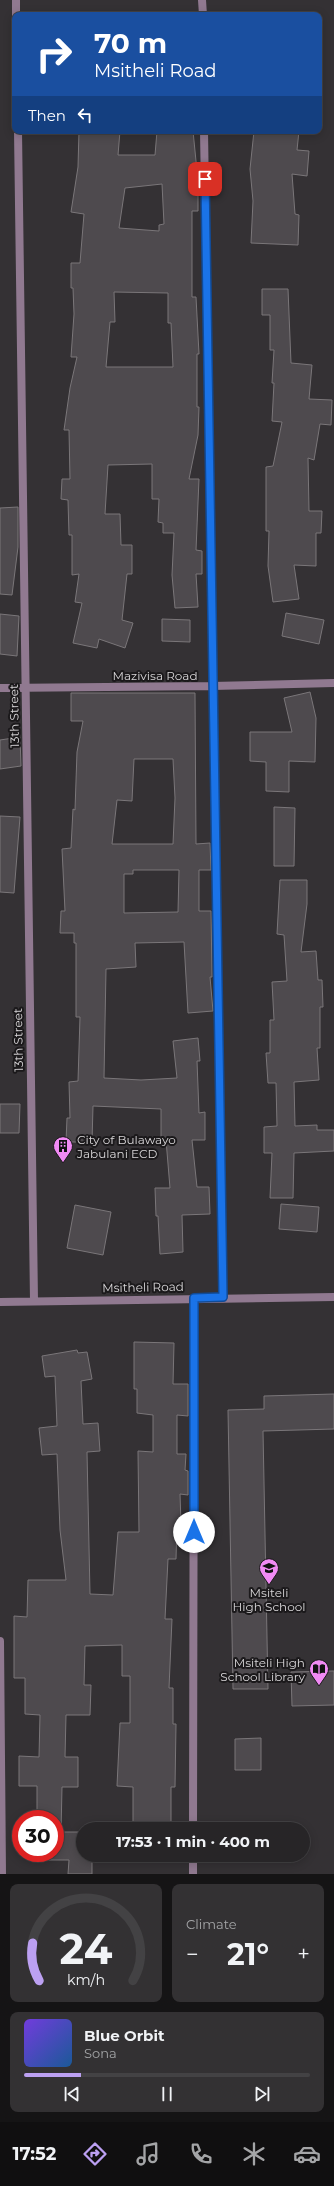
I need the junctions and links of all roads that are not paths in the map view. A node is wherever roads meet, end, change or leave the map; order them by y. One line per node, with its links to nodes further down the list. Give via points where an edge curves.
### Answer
1 (16, 0): 3 (street)
2 (202, 0): 4 (street)
3 (16, 12)
4 (203, 12)
5 (18, 134): 10 (street, 13th Street)
6 (204, 134): 8 (street)
7 (334, 683): 8 (street, Mazivisa Road)
8 (212, 686): 10 (street, Mazivisa Road); 11 (street)
9 (0, 688): 10 (street, Mazivisa Road)
10 (25, 688): 14 (street, 13th Street)
11 (223, 1297): 12 (street, Msitheli Road); 13 (street, Msitheli Road)
12 (334, 1297)
13 (194, 1298): 14 (street, Msitheli Road); 17 (street)
14 (34, 1301): 15 (street, Msitheli Road)
15 (0, 1302)
16 (0, 1641): 19 (street)
17 (193, 1822)
18 (193, 1862): 20 (street)
19 (2, 1874)
20 (193, 1874)

